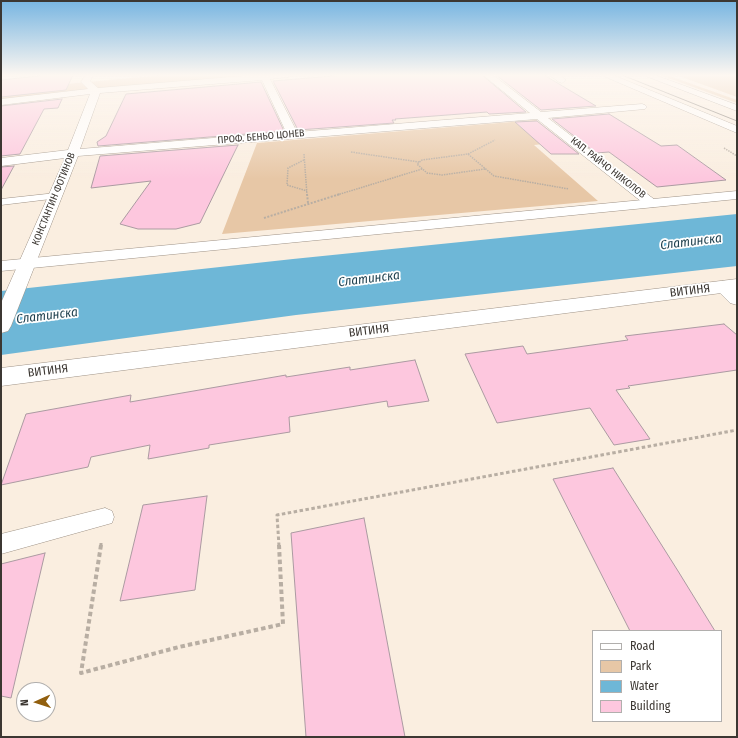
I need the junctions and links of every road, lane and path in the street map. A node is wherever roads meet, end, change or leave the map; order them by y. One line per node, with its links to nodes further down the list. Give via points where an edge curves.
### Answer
1 (90, 109): 12 (street, КОНСТАНТИН ФОТИНОВ)
2 (281, 109): 8 (street)
3 (531, 109): 6 (street, КАП. РАЙЧО НИКОЛОВ)
4 (614, 109): 6 (street, ПРОФ. БЕНЬО ЦОНЕВ)
5 (688, 109): 7 (street)
6 (539, 116): 8 (street, ПРОФ. БЕНЬО ЦОНЕВ); 24 (street, КАП. РАЙЧО НИКОЛОВ)
7 (737, 130)
8 (293, 135): 12 (street, ПРОФ. БЕНЬО ЦОНЕВ)
9 (720, 146): 14 (path)
10 (733, 150): 11 (path)
11 (737, 152)
12 (73, 153): 16 (street, ПРОФ. БЕНЬО ЦОНЕВ); 21 (street, КОНСТАНТИН ФОТИНОВ)
13 (304, 153): 15 (path)
14 (737, 156)
15 (304, 160): 19 (path); 19 (path, via 288,168 287,185)
16 (1, 162)
17 (422, 169): 18 (path, via 426,173 442,175); 18 (path, via 417,164 422,160 468,154); 23 (path)
18 (485, 169): 25 (path, via 494,176 559,186 578,192)
19 (307, 191): 23 (path)
20 (737, 195): 24 (street)
21 (56, 196): 22 (lane); 27 (street, КОНСТАНТИН ФОТИНОВ)
22 (1, 202)
23 (308, 203): 26 (path)
24 (652, 203): 25 (street)
25 (607, 207): 27 (street)
26 (259, 219)
27 (28, 263): 28 (street); 30 (street, КОНСТАНТИН ФОТИНОВ)
28 (1, 266)
29 (732, 290): 31 (street, ВИТИНЯ)
30 (1, 326)
31 (1, 377)
32 (737, 430): 33 (path, via 277,515 283,624 179,647 81,673)
33 (105, 517): 34 (lane)
34 (1, 544)

